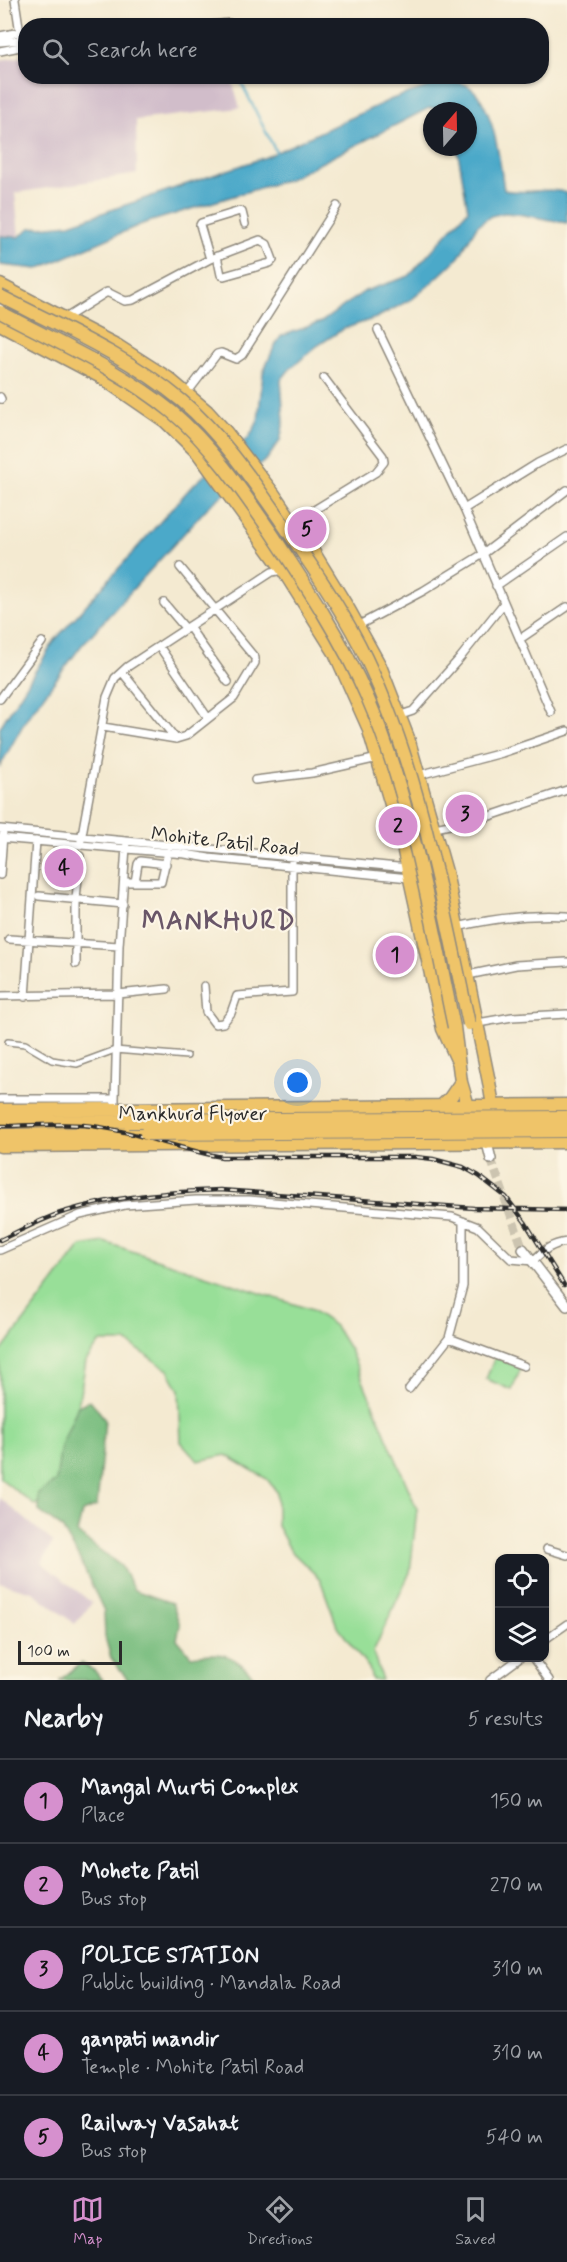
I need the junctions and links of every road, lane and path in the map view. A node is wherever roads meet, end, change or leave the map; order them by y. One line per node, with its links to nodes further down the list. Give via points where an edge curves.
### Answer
1 (15, 0): 2 (street)
2 (19, 18)
3 (0, 36): 4 (street)
4 (18, 39)
5 (18, 40): 6 (street)
6 (0, 42)
7 (18, 47): 8 (street)
8 (0, 51)
9 (336, 206): 21 (street, via 242,355 236,359 217,354)
10 (245, 224): 11 (street, via 240,211 201,223)
11 (213, 258): 11 (street, via 260,240 267,244 273,260 224,276); 15 (street, via 133,300 125,301 107,292)
12 (0, 285): 15 (highway)
13 (0, 296): 92 (highway, bridge, via 113,355 181,400 219,438 306,557 358,642 400,740)
14 (0, 312): 96 (highway, bridge, via 106,368 172,412 207,447 253,507 345,648 378,723 412,835)
15 (64, 319): 18 (highway)
16 (1, 327): 19 (highway)
17 (378, 330): 24 (street)
18 (118, 346): 19 (highway); 21 (highway)
19 (101, 377): 30 (highway, via 156,414 198,453)
20 (324, 378): 25 (street, via 384,462 376,472)
21 (187, 393): 25 (highway, via 226,432)
22 (567, 449): 24 (street)
23 (567, 490): 27 (street)
24 (464, 509): 27 (street)
25 (293, 523): 28 (highway)
26 (567, 537): 31 (street)
27 (482, 551): 31 (street); 36 (street, via 430,587)
28 (314, 553): 30 (street); 36 (highway)
29 (180, 567): 35 (street)
30 (283, 570): 35 (street, via 272,572); 50 (highway, via 335,653)
31 (496, 586): 33 (street)
32 (164, 603): 37 (street)
33 (504, 603): 38 (street); 45 (street, via 412,711)
34 (567, 607): 38 (street)
35 (215, 610): 37 (street); 46 (street, via 255,658 255,663 234,698)
36 (359, 625): 45 (highway)
37 (187, 628): 40 (street); 42 (street)
38 (519, 639): 44 (street)
39 (42, 642): 43 (street)
40 (159, 646): 41 (street); 46 (street)
41 (122, 672): 47 (street, via 107,697); 49 (street)
42 (228, 682)
43 (0, 699)
44 (551, 712)
45 (401, 716): 51 (highway)
46 (208, 718): 49 (street)
47 (103, 727): 49 (street); 56 (street)
48 (567, 731): 51 (street)
49 (176, 739)
50 (378, 758): 52 (street, via 312,773); 70 (highway)
51 (419, 775): 54 (highway)
52 (255, 780)
53 (567, 790): 54 (street, via 487,817)
54 (435, 828): 69 (highway)
55 (2, 829): 56 (street); 57 (street)
56 (82, 836): 59 (street); 60 (street)
57 (1, 838): 58 (street, Mohite Patil Road); 71 (street)
58 (36, 841): 59 (street, Mohite Patil Road); 80 (street)
59 (80, 845): 60 (street, Mohite Patil Road)
60 (126, 845): 61 (street); 62 (street, Mohite Patil Road); 72 (street)
61 (179, 849): 62 (street, Mohite Patil Road); 63 (street); 66 (street, Mohite Patil Road)
62 (168, 852): 67 (street)
63 (247, 852): 65 (street); 66 (street)
64 (80, 856): 75 (street)
65 (293, 856): 68 (street); 70 (street)
66 (246, 861): 68 (street, Mohite Patil Road)
67 (166, 864): 73 (street, via 162,882); 73 (street, via 141,861)
68 (292, 866): 70 (street, Mohite Patil Road); 86 (street, via 292,992 237,996 231,1013 223,1023 215,1024 206,1012)
69 (445, 868): 70 (street, Mohite Patil Road); 78 (highway)
70 (408, 873): 96 (highway, via 443,1029)
71 (0, 874)
72 (124, 882): 73 (street); 76 (street)
73 (135, 882)
74 (39, 896): 75 (street)
75 (76, 899): 76 (street); 81 (street)
76 (123, 904): 82 (street)
77 (567, 916): 78 (street, via 497,918)
78 (457, 927): 85 (highway)
79 (9, 939): 80 (street)
80 (28, 940): 81 (street); 90 (street)
81 (76, 943): 82 (street); 84 (street)
82 (119, 946): 88 (street)
83 (567, 962): 85 (street, via 516,965)
84 (76, 964)
85 (468, 975): 92 (highway)
86 (204, 986)
87 (167, 989): 88 (street)
88 (118, 994): 90 (street); 94 (street)
89 (0, 996): 90 (street)
90 (25, 997)
91 (567, 1014): 92 (street)
92 (473, 1023): 100 (highway)
93 (9, 1042): 94 (street, via 26,1044 52,1060 77,1064)
94 (115, 1050): 95 (street); 104 (street)
95 (187, 1056)
96 (459, 1064): 97 (highway)
97 (461, 1082): 99 (highway); 102 (highway)
98 (0, 1099): 104 (street)
99 (467, 1106): 100 (highway); 102 (highway); 111 (highway)
100 (492, 1106): 101 (highway); 111 (highway)
101 (567, 1106)
102 (440, 1107): 104 (highway)
103 (0, 1110): 104 (highway)
104 (122, 1110): 105 (highway, Mankhurd Flyover, bridge); 106 (highway, via 93,1121)
105 (567, 1118)
106 (0, 1122)
107 (567, 1130): 108 (highway, Mankhurd Flyover, bridge)
108 (147, 1133): 109 (highway, Mankhurd Flyover)
109 (0, 1135)
110 (567, 1142): 111 (highway)
111 (487, 1143): 112 (highway); 113 (street)
112 (0, 1146)
113 (491, 1159)
114 (464, 1221): 117 (street, via 249,1200 196,1200 125,1205 80,1215); 118 (street, via 478,1227 512,1259); 120 (street, via 464,1286)
115 (567, 1242): 118 (street, via 545,1249)
116 (523, 1249): 118 (street)
117 (0, 1250)
118 (533, 1262): 119 (street)
119 (567, 1306)
120 (449, 1338): 121 (street); 122 (street)
121 (524, 1366)
122 (409, 1389)
123 (547, 1549): 124 (street)
124 (567, 1555)
125 (567, 1624): 126 (street)
126 (549, 1637)
127 (515, 1662): 129 (street)
128 (536, 1662): 130 (street)
129 (490, 1680)
130 (549, 1680)

